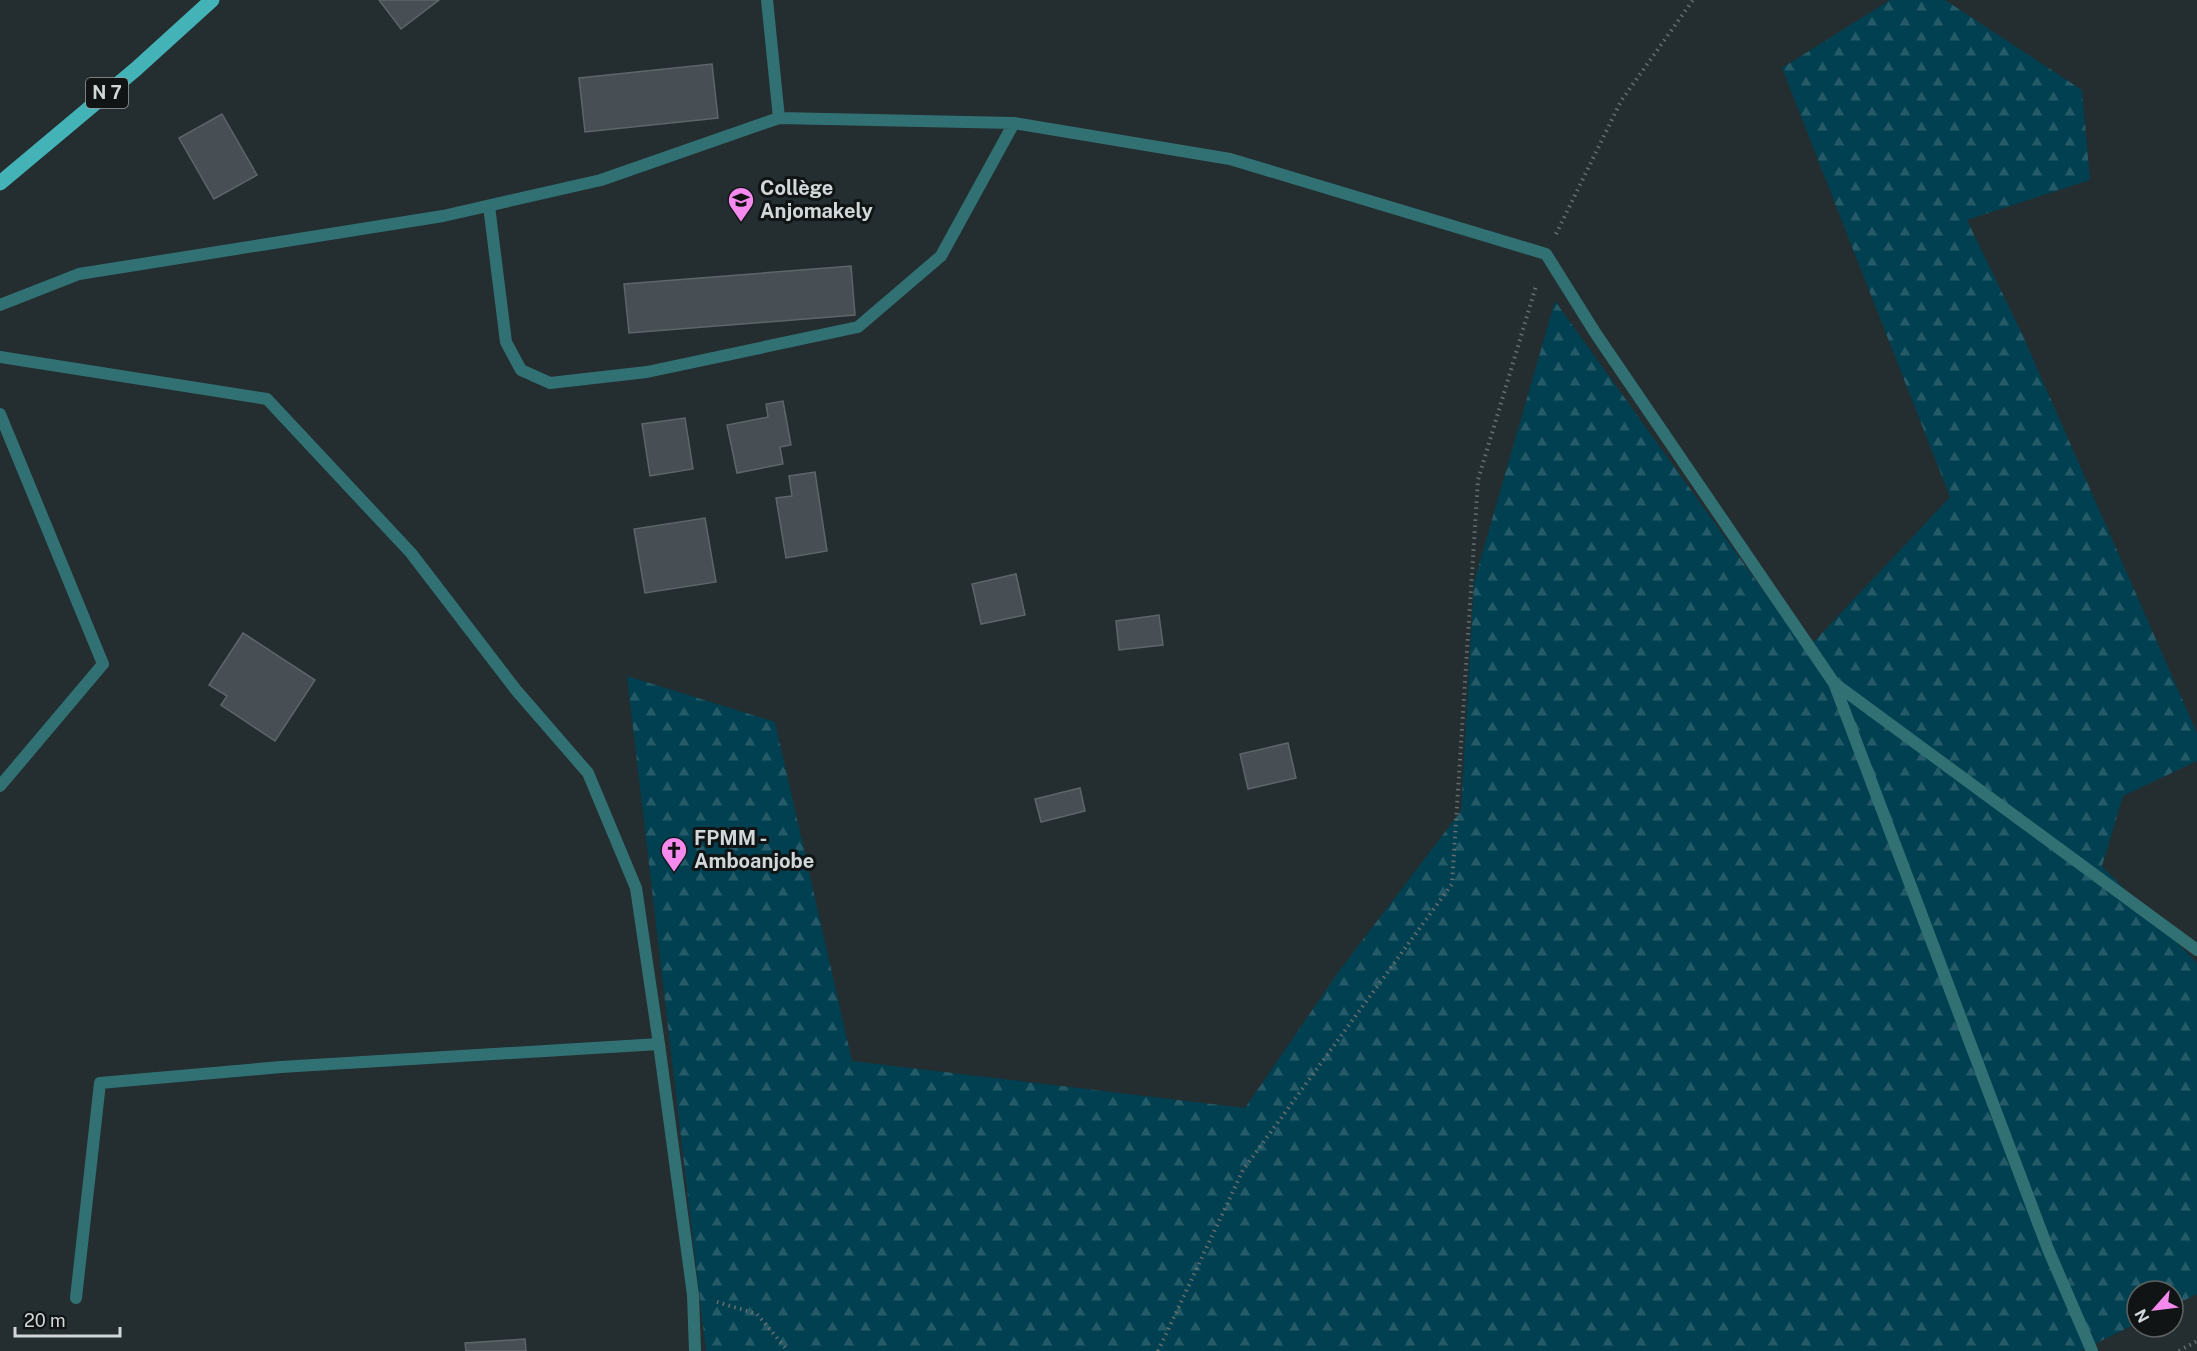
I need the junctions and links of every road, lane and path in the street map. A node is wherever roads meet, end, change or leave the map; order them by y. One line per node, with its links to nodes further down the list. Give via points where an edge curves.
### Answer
1 (212, 0): 6 (main road, N 7)
2 (766, 0): 4 (street)
3 (1693, 0): 8 (path, via 1621,101)
4 (779, 118): 5 (street); 7 (street, via 601,180)
5 (1014, 123): 7 (street, via 941,256 858,327 647,372 550,382 522,370 506,342); 8 (street, via 1230,159)
6 (0, 183)
7 (489, 206): 9 (street, via 79,274)
8 (1546, 254): 12 (street, via 1596,334); 21 (path, via 1478,480 1452,884 1243,1170)
9 (0, 305)
10 (0, 357): 15 (street, via 267,399 411,553 516,690 588,773 636,888)
11 (0, 414): 13 (street, via 103,664)
12 (1834, 683): 14 (street); 22 (street, via 2048,1249)
13 (0, 786)
14 (2197, 950)
15 (659, 1044): 16 (street); 17 (street, via 281,1067 100,1083)
16 (693, 1295): 19 (street); 20 (path, via 757,1314)
17 (76, 1298)
18 (2197, 1341): 23 (path)
19 (695, 1351)
20 (788, 1351)
21 (1158, 1351)
22 (2092, 1351)
23 (2179, 1351)

